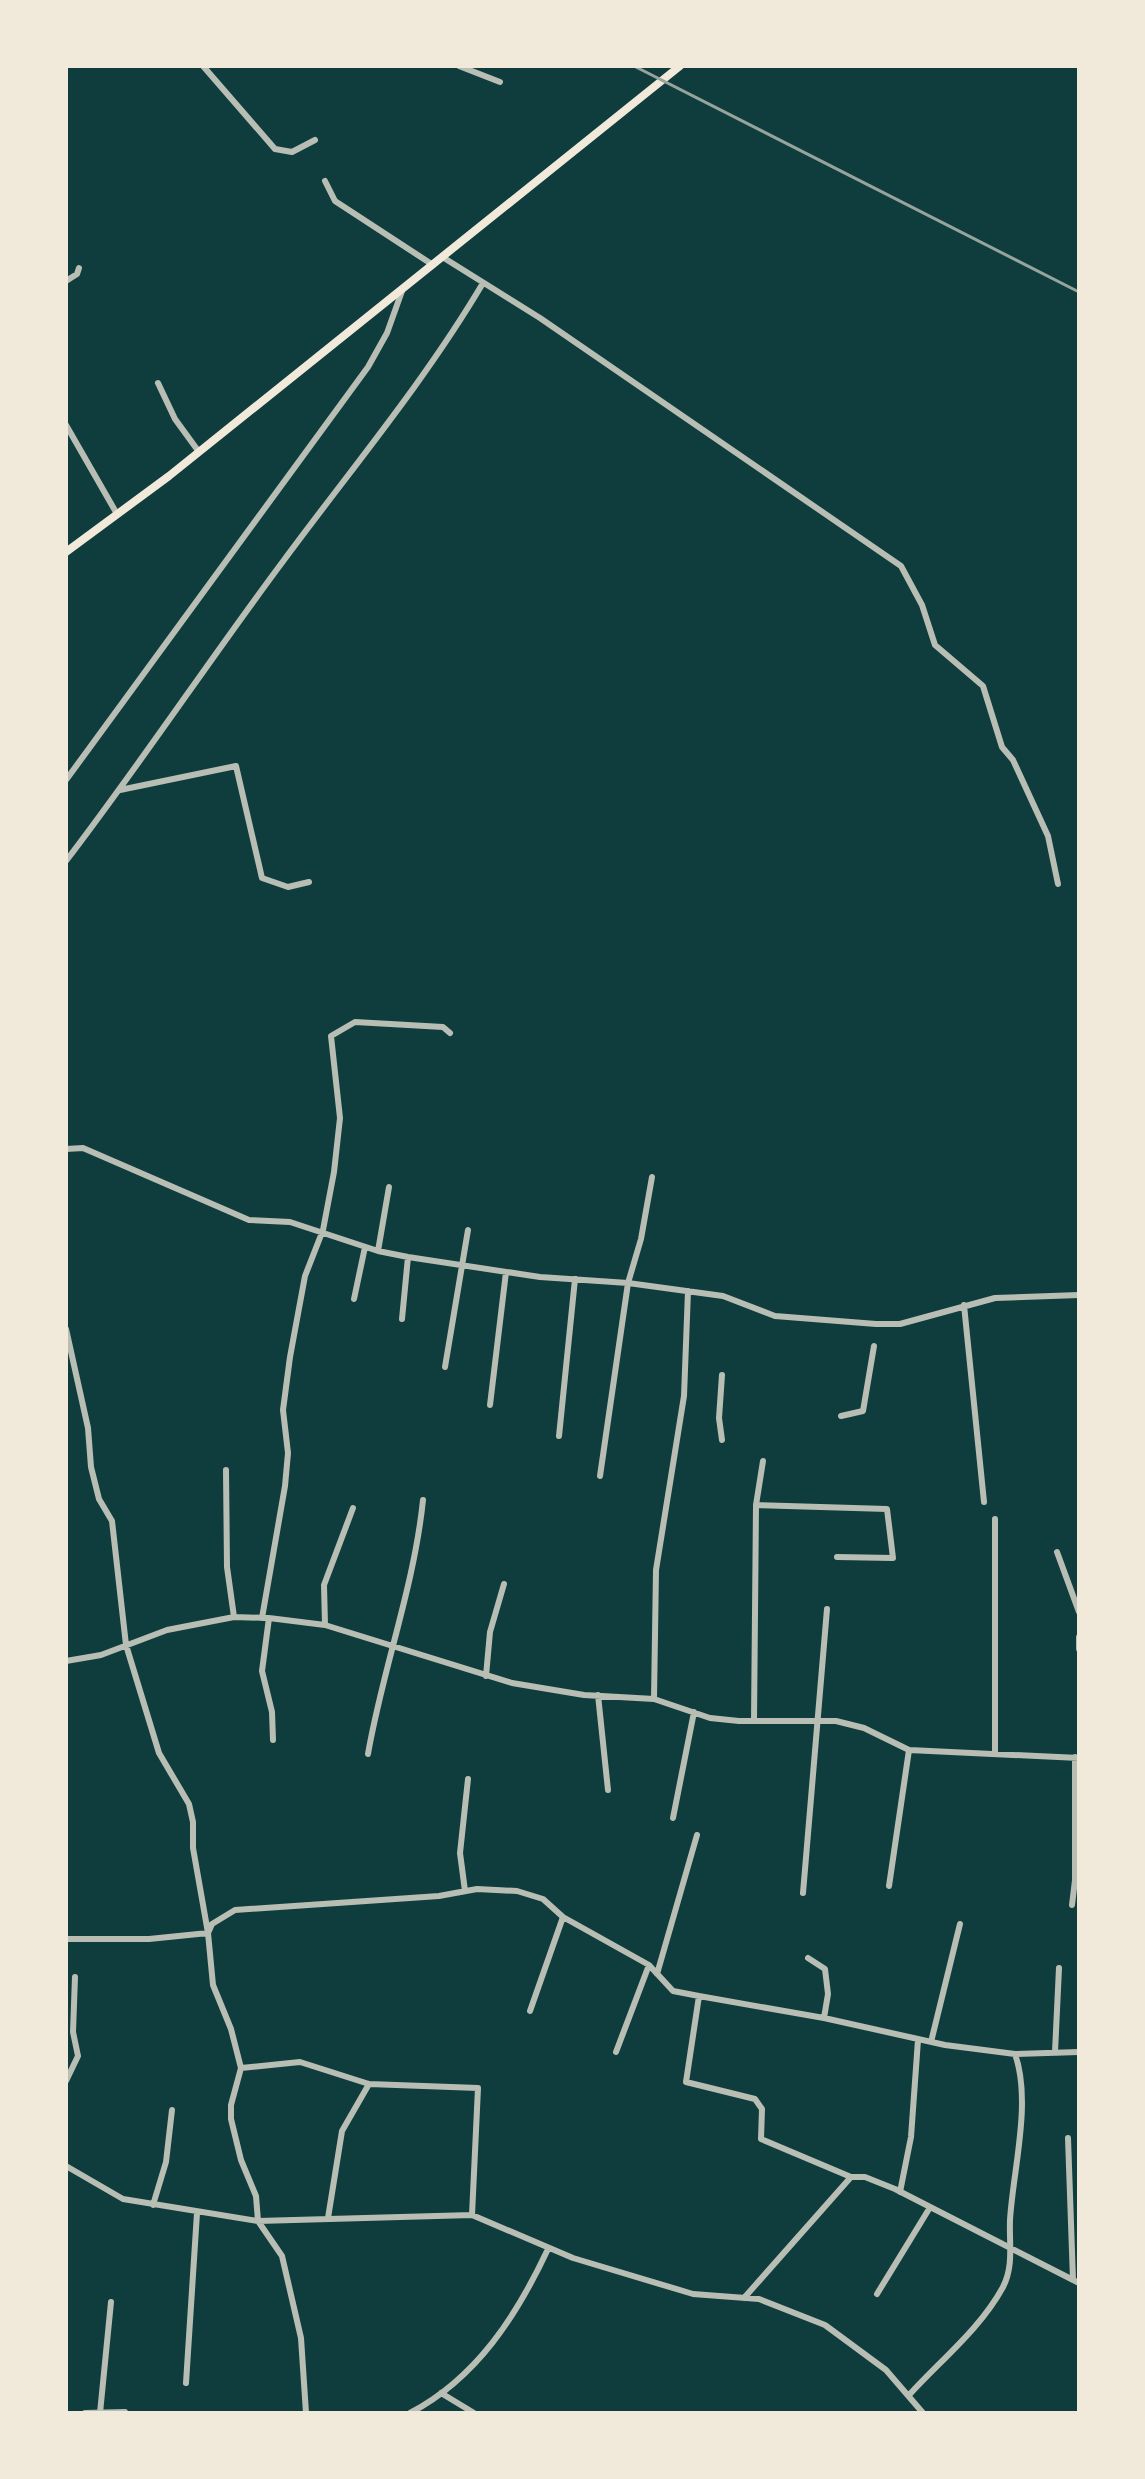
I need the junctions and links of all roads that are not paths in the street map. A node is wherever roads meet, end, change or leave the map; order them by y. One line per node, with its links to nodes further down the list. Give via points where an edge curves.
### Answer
1 (203, 66): 5 (street, via 275,149 292,152)
2 (459, 66): 4 (street)
3 (680, 66): 7 (main road)
4 (500, 82)
5 (315, 140)
6 (325, 181): 8 (street, via 343,207)
7 (444, 258): 8 (main road); 11 (street)
8 (433, 265): 12 (main road)
9 (79, 268): 10 (street)
10 (66, 281)
11 (483, 283): 19 (street, via 410,395 263,588); 22 (street, via 901,566 935,645 983,686 1002,747 1048,836)
12 (402, 291): 15 (main road); 18 (street, via 368,367)
13 (158, 383): 15 (street)
14 (66, 425): 16 (street)
15 (199, 452): 16 (main road)
16 (117, 514): 17 (main road)
17 (66, 552)
18 (66, 780)
19 (120, 790): 20 (street); 21 (street, via 236,766 262,878 288,887)
20 (66, 861)
21 (309, 882)
22 (1058, 884)
23 (450, 1033): 27 (street, via 443,1027 355,1022 331,1036 340,1118)
24 (66, 1149): 27 (street, via 83,1148 249,1220)
25 (652, 1177): 35 (street)
26 (389, 1187): 30 (street)
27 (323, 1230): 29 (street); 63 (street, via 305,1276 290,1357 283,1410 285,1486)
28 (468, 1230): 32 (street)
29 (365, 1247): 30 (street); 38 (street)
30 (378, 1251): 31 (street)
31 (408, 1257): 32 (street); 40 (street)
32 (461, 1265): 33 (street); 43 (street)
33 (506, 1272): 34 (street); 45 (street)
34 (575, 1279): 35 (street); 47 (street)
35 (628, 1283): 36 (street); 51 (street)
36 (688, 1291): 39 (street, via 723,1296 775,1316 876,1324 900,1324); 72 (street, via 684,1396 656,1570)
37 (1079, 1295): 39 (street, via 995,1298)
38 (354, 1299)
39 (964, 1305): 53 (street)
40 (402, 1319)
41 (66, 1329): 66 (street, via 99,1499 112,1521)
42 (874, 1346): 46 (street, via 863,1411)
43 (445, 1367)
44 (722, 1375): 48 (street)
45 (490, 1405)
46 (841, 1416)
47 (559, 1436)
48 (722, 1440)
49 (763, 1461): 54 (street)
50 (226, 1470): 62 (street, via 227,1567)
51 (600, 1476)
52 (423, 1500): 67 (street, via 405,1608)
53 (984, 1502)
54 (756, 1505): 58 (street, via 887,1509 893,1558); 74 (street)
55 (353, 1508): 64 (street, via 324,1585)
56 (995, 1519): 78 (street)
57 (1057, 1552): 61 (street)
58 (837, 1557)
59 (504, 1584): 70 (street, via 490,1632)
60 (827, 1609): 75 (street)
61 (1079, 1612)
62 (234, 1617): 63 (street); 66 (street, via 167,1630)
63 (265, 1618): 64 (street); 76 (street, via 262,1671)
64 (325, 1625): 67 (street)
65 (1079, 1637): 68 (street)
66 (126, 1645): 69 (street); 91 (street, via 159,1753 189,1804)
67 (390, 1646): 70 (street); 79 (street)
68 (1079, 1649)
69 (66, 1661)
70 (486, 1676): 71 (street)
71 (598, 1695): 72 (street); 82 (street)
72 (654, 1699): 73 (street)
73 (694, 1712): 74 (street); 83 (street)
74 (754, 1721): 75 (street)
75 (818, 1721): 77 (street, via 864,1728); 87 (street)
76 (273, 1740)
77 (909, 1750): 78 (street); 85 (street)
78 (995, 1753): 80 (street)
79 (368, 1754)
80 (1077, 1758): 88 (street)
81 (468, 1779): 86 (street, via 460,1853)
82 (608, 1790)
83 (673, 1818)
84 (697, 1835): 96 (street)
85 (889, 1886)
86 (465, 1891): 89 (street, via 517,1891 543,1899); 91 (street, via 235,1910 212,1924)
87 (803, 1893)
88 (1072, 1905)
89 (563, 1917): 94 (street); 99 (street)
90 (960, 1924): 102 (street)
91 (208, 1933): 92 (street); 107 (street, via 213,1985)
92 (66, 1939)
93 (808, 1958): 100 (street, via 825,1969 829,1979)
94 (649, 1965): 96 (street); 103 (street)
95 (1059, 1968): 104 (street)
96 (657, 1974): 98 (street, via 673,1991)
97 (75, 1977): 108 (street, via 73,2032 78,2056)
98 (699, 1996): 100 (street); 113 (street, via 686,2082 755,2099 762,2109 761,2139)
99 (530, 2011)
100 (824, 2018): 101 (street)
101 (918, 2040): 102 (street); 114 (street, via 911,2137)
102 (931, 2042): 106 (street)
103 (616, 2052)
104 (1055, 2052): 105 (street); 106 (street)
105 (1079, 2052)
106 (1015, 2054): 122 (street, via 1020,2127)
107 (241, 2068): 109 (street, via 300,2062); 120 (street, via 231,2119 256,2196)
108 (66, 2081)
109 (369, 2084): 118 (street, via 478,2088); 119 (street, via 342,2131)
110 (172, 2110): 115 (street, via 166,2162)
111 (1068, 2138): 123 (street)
112 (66, 2166): 115 (street, via 106,2192)
113 (851, 2177): 114 (street, via 865,2177); 125 (street)
114 (900, 2192): 116 (street)
115 (153, 2205): 117 (street)
116 (929, 2209): 122 (street); 124 (street)
117 (197, 2213): 120 (street); 127 (street)
118 (472, 2215): 119 (street); 121 (street)
119 (328, 2218): 120 (street)
120 (258, 2221): 133 (street, via 282,2256 301,2338)
121 (548, 2249): 125 (street, via 693,2294); 128 (street, via 525,2299 495,2342)
122 (1009, 2249): 123 (street); 129 (street, via 1010,2270 987,2312)
123 (1076, 2282)
124 (877, 2294)
125 (744, 2298): 129 (street, via 825,2325)
126 (111, 2302): 132 (street)
127 (186, 2383)
128 (441, 2393): 134 (street); 135 (street)
129 (910, 2394): 136 (street)
130 (125, 2412): 132 (street)
131 (85, 2413): 132 (street)
132 (100, 2413)
133 (306, 2413)
134 (410, 2413)
135 (474, 2413)
136 (923, 2413)

